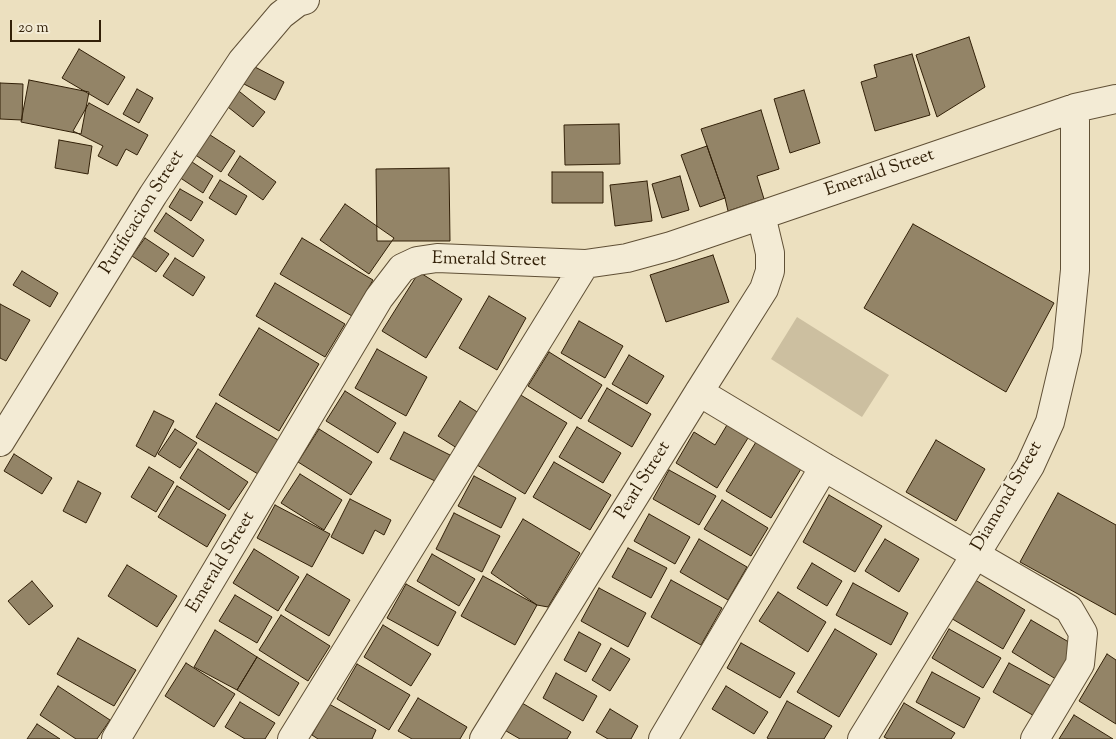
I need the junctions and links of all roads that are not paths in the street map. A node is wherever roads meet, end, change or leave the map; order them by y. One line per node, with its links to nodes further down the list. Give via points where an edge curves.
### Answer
1 (305, 0): 7 (street, Purificacion Street, via 281,15 242,61 153,195)
2 (1116, 99): 3 (street, Emerald Street)
3 (1075, 108): 4 (street, Emerald Street); 9 (street, Diamond Street, via 1075,270 1067,350 1050,422 1030,466)
4 (761, 215): 5 (street, Emerald Street, via 671,246 627,258); 6 (street, Pearl Street, via 770,253 770,271 764,289)
5 (585, 264): 10 (street, Emerald Street, via 437,258 417,261 402,268 379,298); 11 (street)
6 (699, 392): 8 (street); 12 (street, Pearl Street)
7 (0, 442)
8 (824, 467): 9 (street); 13 (street)
9 (975, 554): 14 (street, Diamond Street); 15 (street, via 1069,609 1083,633 1080,664)
10 (116, 739)
11 (292, 739)
12 (484, 739)
13 (663, 739)
14 (862, 739)
15 (1035, 739)

